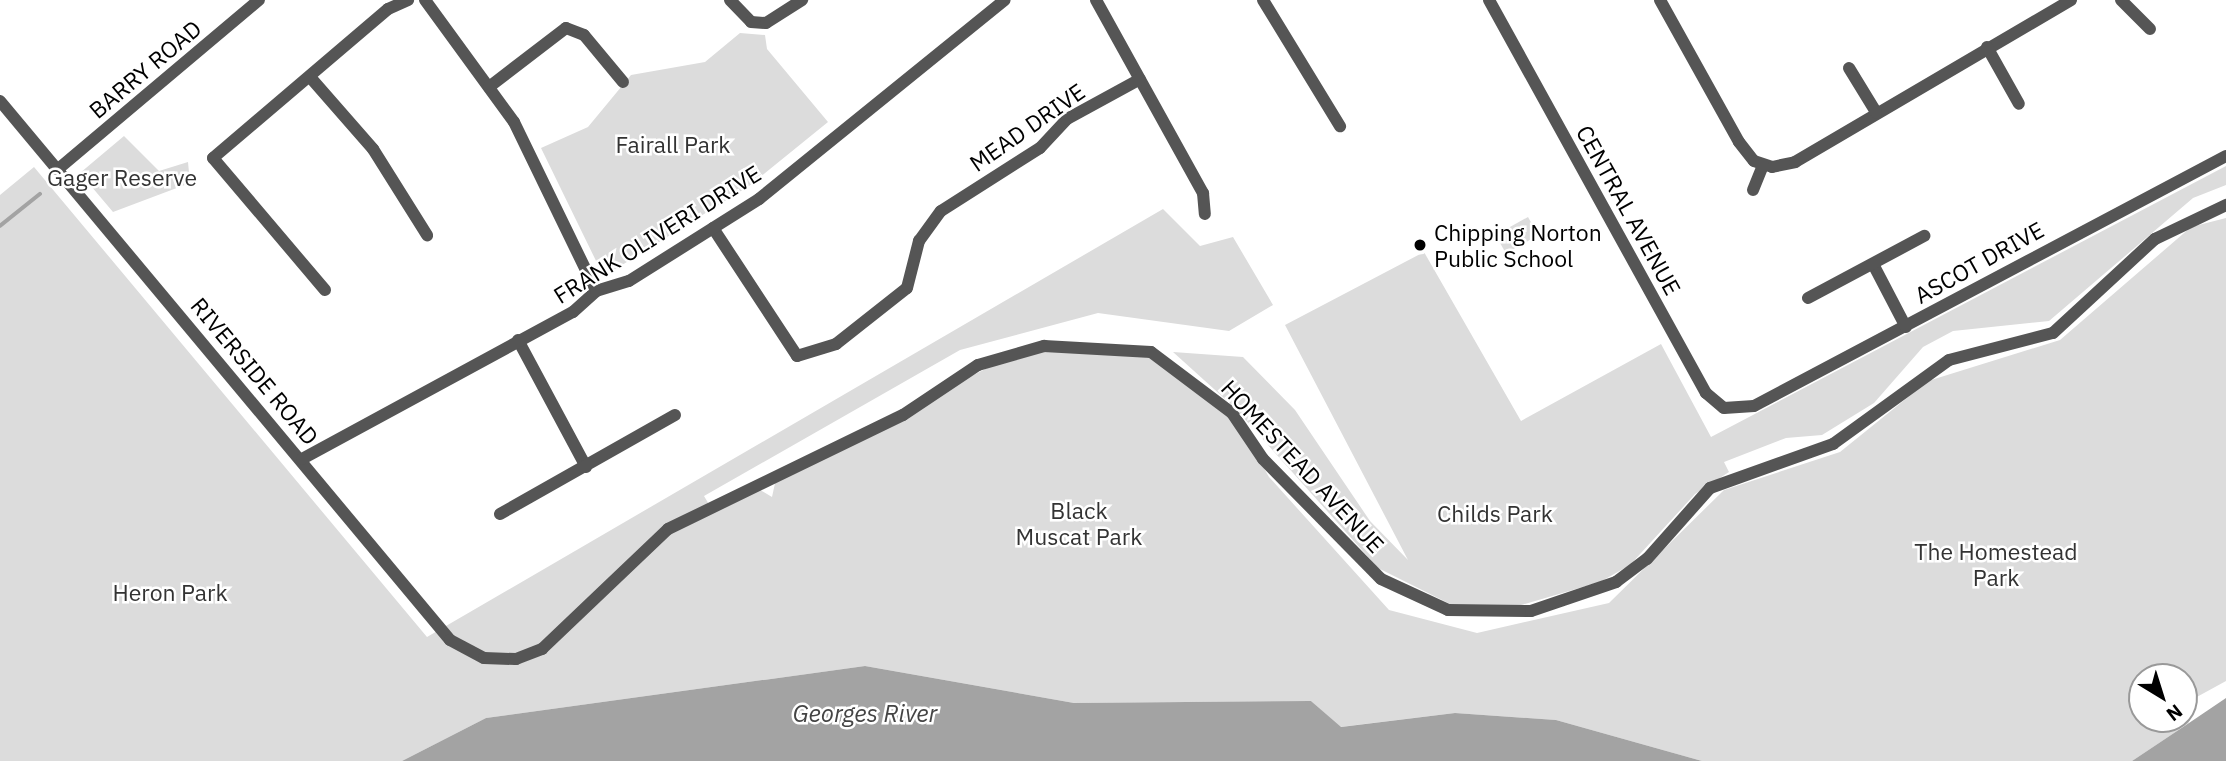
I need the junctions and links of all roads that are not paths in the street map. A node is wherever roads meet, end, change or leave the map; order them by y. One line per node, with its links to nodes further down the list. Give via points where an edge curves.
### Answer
1 (259, 0): 26 (street, BARRY ROAD)
2 (408, 0): 16 (street, via 388,9)
3 (425, 0): 19 (street)
4 (730, 0): 5 (street, via 751,22 766,23)
5 (802, 0)
6 (1004, 0): 30 (street, FRANK OLIVERI DRIVE, via 759,199)
7 (1096, 0): 17 (street)
8 (1263, 0): 23 (street)
9 (1489, 0): 39 (street, CENTRAL AVENUE, via 1706,393 1724,408)
10 (1661, 0): 25 (street, via 1739,142)
11 (2071, 0): 14 (street)
12 (2121, 0): 13 (street)
13 (2150, 29)
14 (1987, 47): 21 (street); 22 (street)
15 (1849, 68): 22 (street)
16 (310, 77): 31 (street, via 373,149); 34 (street, via 213,158)
17 (1140, 79): 29 (street, via 1203,193); 30 (street, MEAD DRIVE, via 1067,119 1040,148 941,211 919,241 907,288 836,344 797,356)
18 (623, 82): 19 (street, via 584,35 566,28)
19 (489, 87): 35 (street, via 514,122)
20 (0, 102): 26 (street, RIVERSIDE ROAD)
21 (2019, 104)
22 (1877, 112): 25 (street, via 1795,162)
23 (1340, 126)
24 (2226, 156): 37 (street, ASCOT DRIVE)
25 (1763, 165): 27 (street)
26 (57, 170): 41 (street, RIVERSIDE ROAD)
27 (1753, 190)
28 (2226, 205): 44 (street, HOMESTEAD AVENUE, via 2155,239 2053,333 1949,360 1833,444 1710,488 1647,559 1616,582 1531,611 1448,610 1381,579 1263,459 1232,413 1152,352 1044,346 978,365 903,415 668,528 542,649 516,659)
29 (1205, 214)
30 (713, 228): 35 (street, FRANK OLIVERI DRIVE, via 629,281)
31 (427, 235)
32 (1924, 236): 33 (street)
33 (1873, 264): 36 (street); 37 (street)
34 (325, 290)
35 (596, 291): 38 (street, FRANK OLIVERI DRIVE, via 573,312)
36 (1808, 298)
37 (1906, 327): 39 (street, ASCOT DRIVE)
38 (518, 340): 41 (street, FRANK OLIVERI DRIVE); 42 (street)
39 (1754, 406)
40 (676, 415): 42 (street)
41 (302, 459): 44 (street, RIVERSIDE ROAD, via 450,640)
42 (586, 467): 43 (street)
43 (499, 514)
44 (484, 657)

